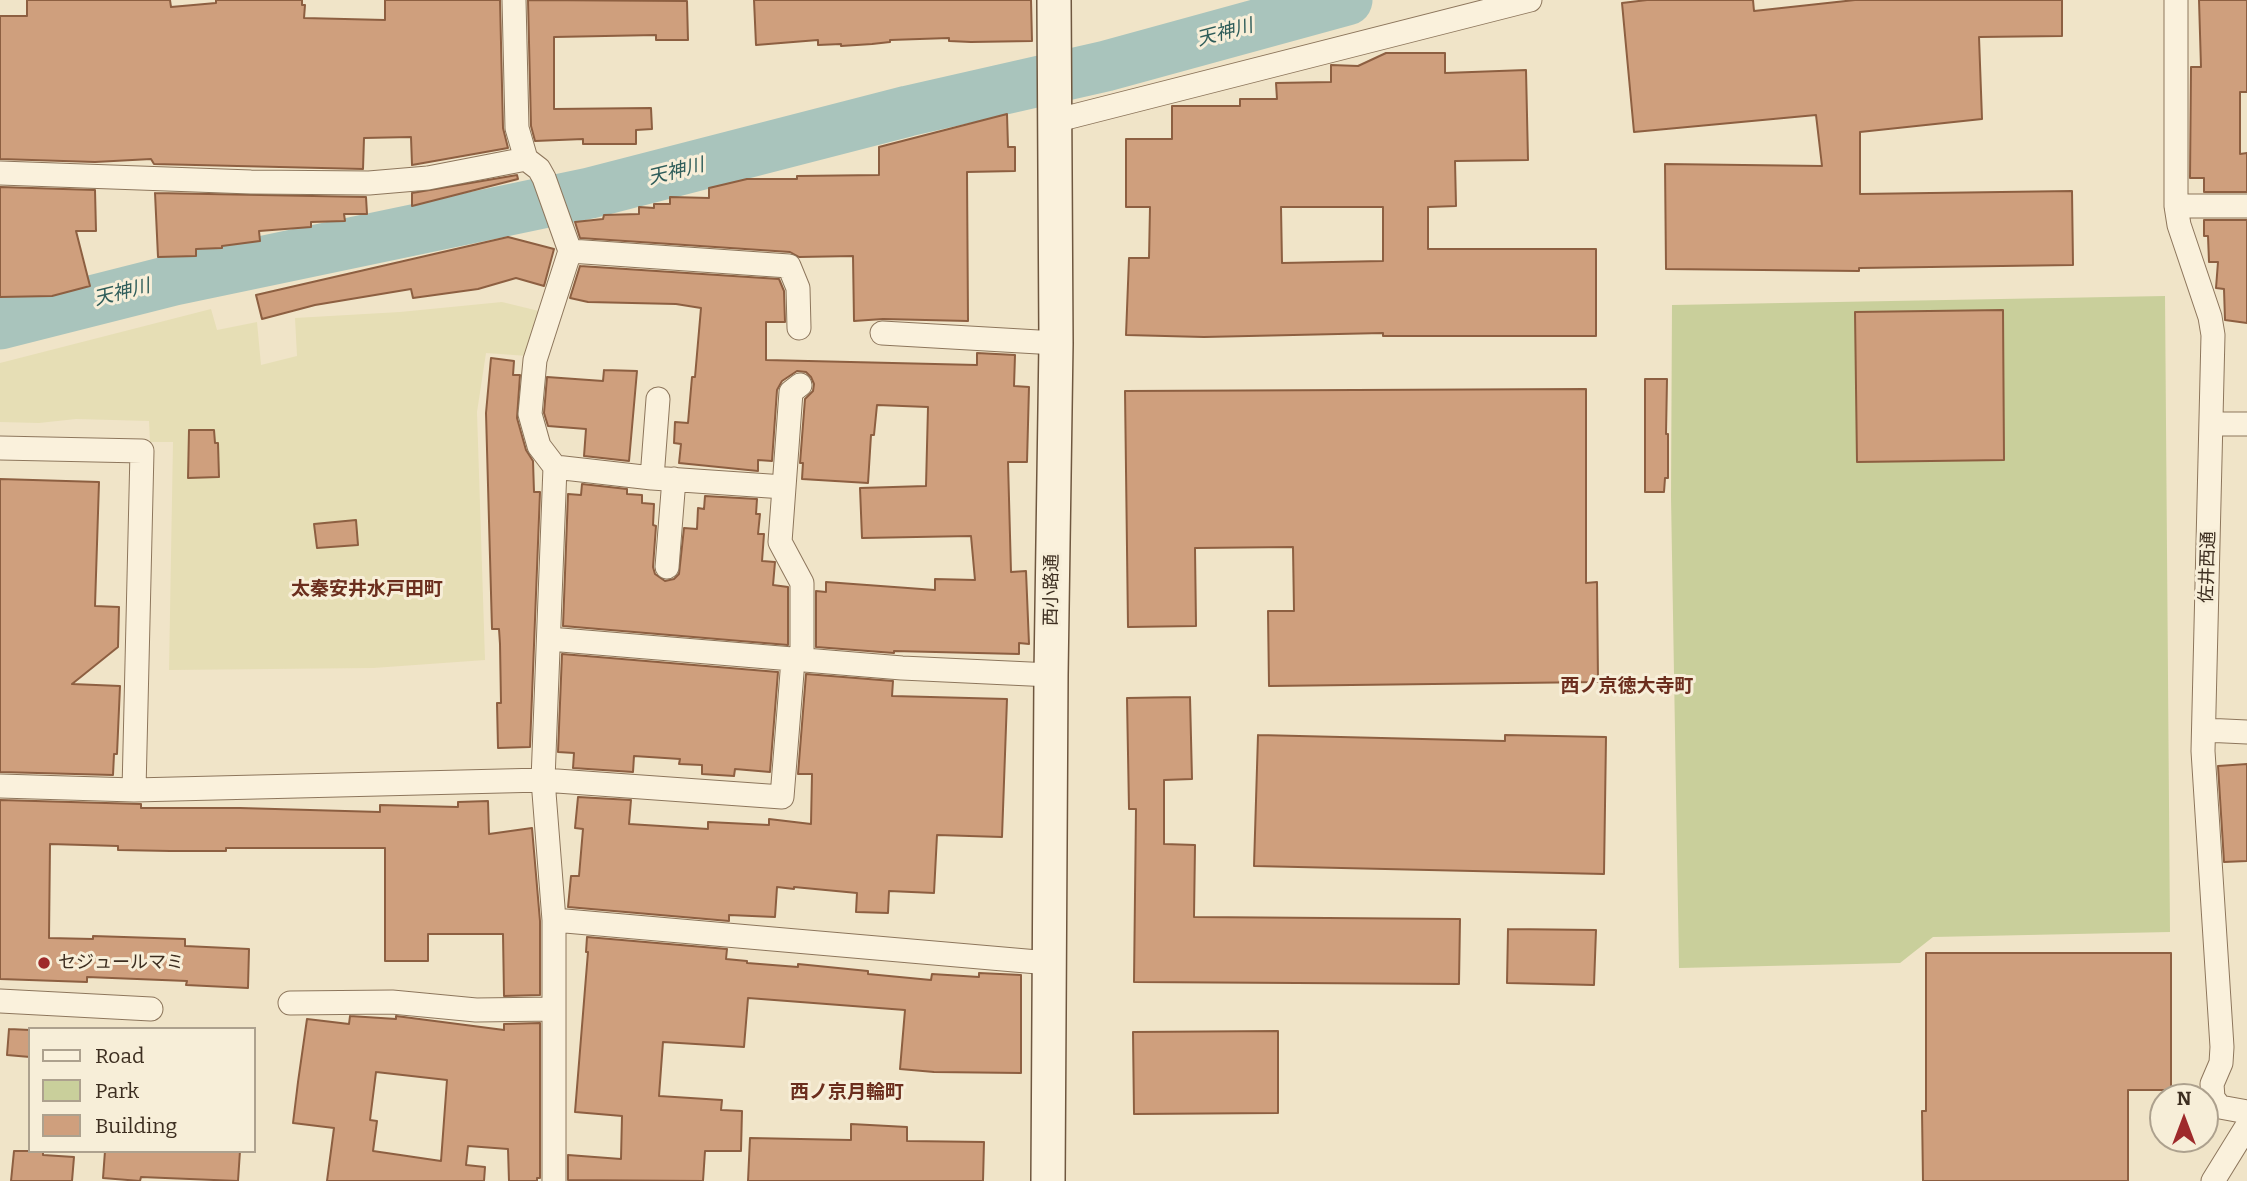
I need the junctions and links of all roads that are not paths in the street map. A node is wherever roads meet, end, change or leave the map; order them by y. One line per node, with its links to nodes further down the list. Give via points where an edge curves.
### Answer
1 (514, 0): 6 (street, via 517,128)
2 (1054, 0): 5 (street, 西小路通)
3 (1530, 0): 5 (street)
4 (2176, 0): 8 (street, 佐井西通)
5 (1054, 109): 13 (street, 西小路通)
6 (526, 159): 7 (street, via 428,178 369,183); 10 (street, via 544,178)
7 (0, 173)
8 (2176, 206): 9 (street); 16 (street, 佐井西通, via 2213,335)
9 (2247, 206)
10 (570, 251): 11 (street, via 789,266 798,288); 19 (street, via 536,360 530,414 539,446)
11 (799, 328)
12 (883, 333): 13 (street)
13 (1056, 343): 25 (street, 西小路通)
14 (800, 385): 21 (street, via 791,392)
15 (658, 399): 20 (street)
16 (2212, 424): 17 (street); 26 (street, 佐井西通)
17 (2247, 424)
18 (0, 448): 30 (street, via 142,451)
19 (555, 467): 20 (street); 23 (street)
20 (663, 479): 21 (street); 22 (street)
21 (784, 487): 24 (street, via 780,542 802,583)
22 (667, 567)
23 (549, 639): 24 (street); 28 (street)
24 (797, 660): 25 (street); 28 (street, via 782,797)
25 (1051, 675): 32 (street, 西小路通)
26 (2204, 730): 27 (street); 37 (street, 佐井西通, via 2222,1047 2221,1063 2211,1084 2220,1107)
27 (2247, 732)
28 (543, 780): 30 (street); 31 (street)
29 (0, 786): 30 (street)
30 (134, 790)
31 (555, 920): 32 (street); 36 (street)
32 (1049, 963): 40 (street, 西小路通)
33 (0, 1001): 35 (street)
34 (290, 1003): 36 (street)
35 (151, 1009)
36 (554, 1009): 39 (street)
37 (2247, 1112)
38 (2247, 1126): 41 (street)
39 (554, 1181)
40 (1048, 1181)
41 (2213, 1181)

